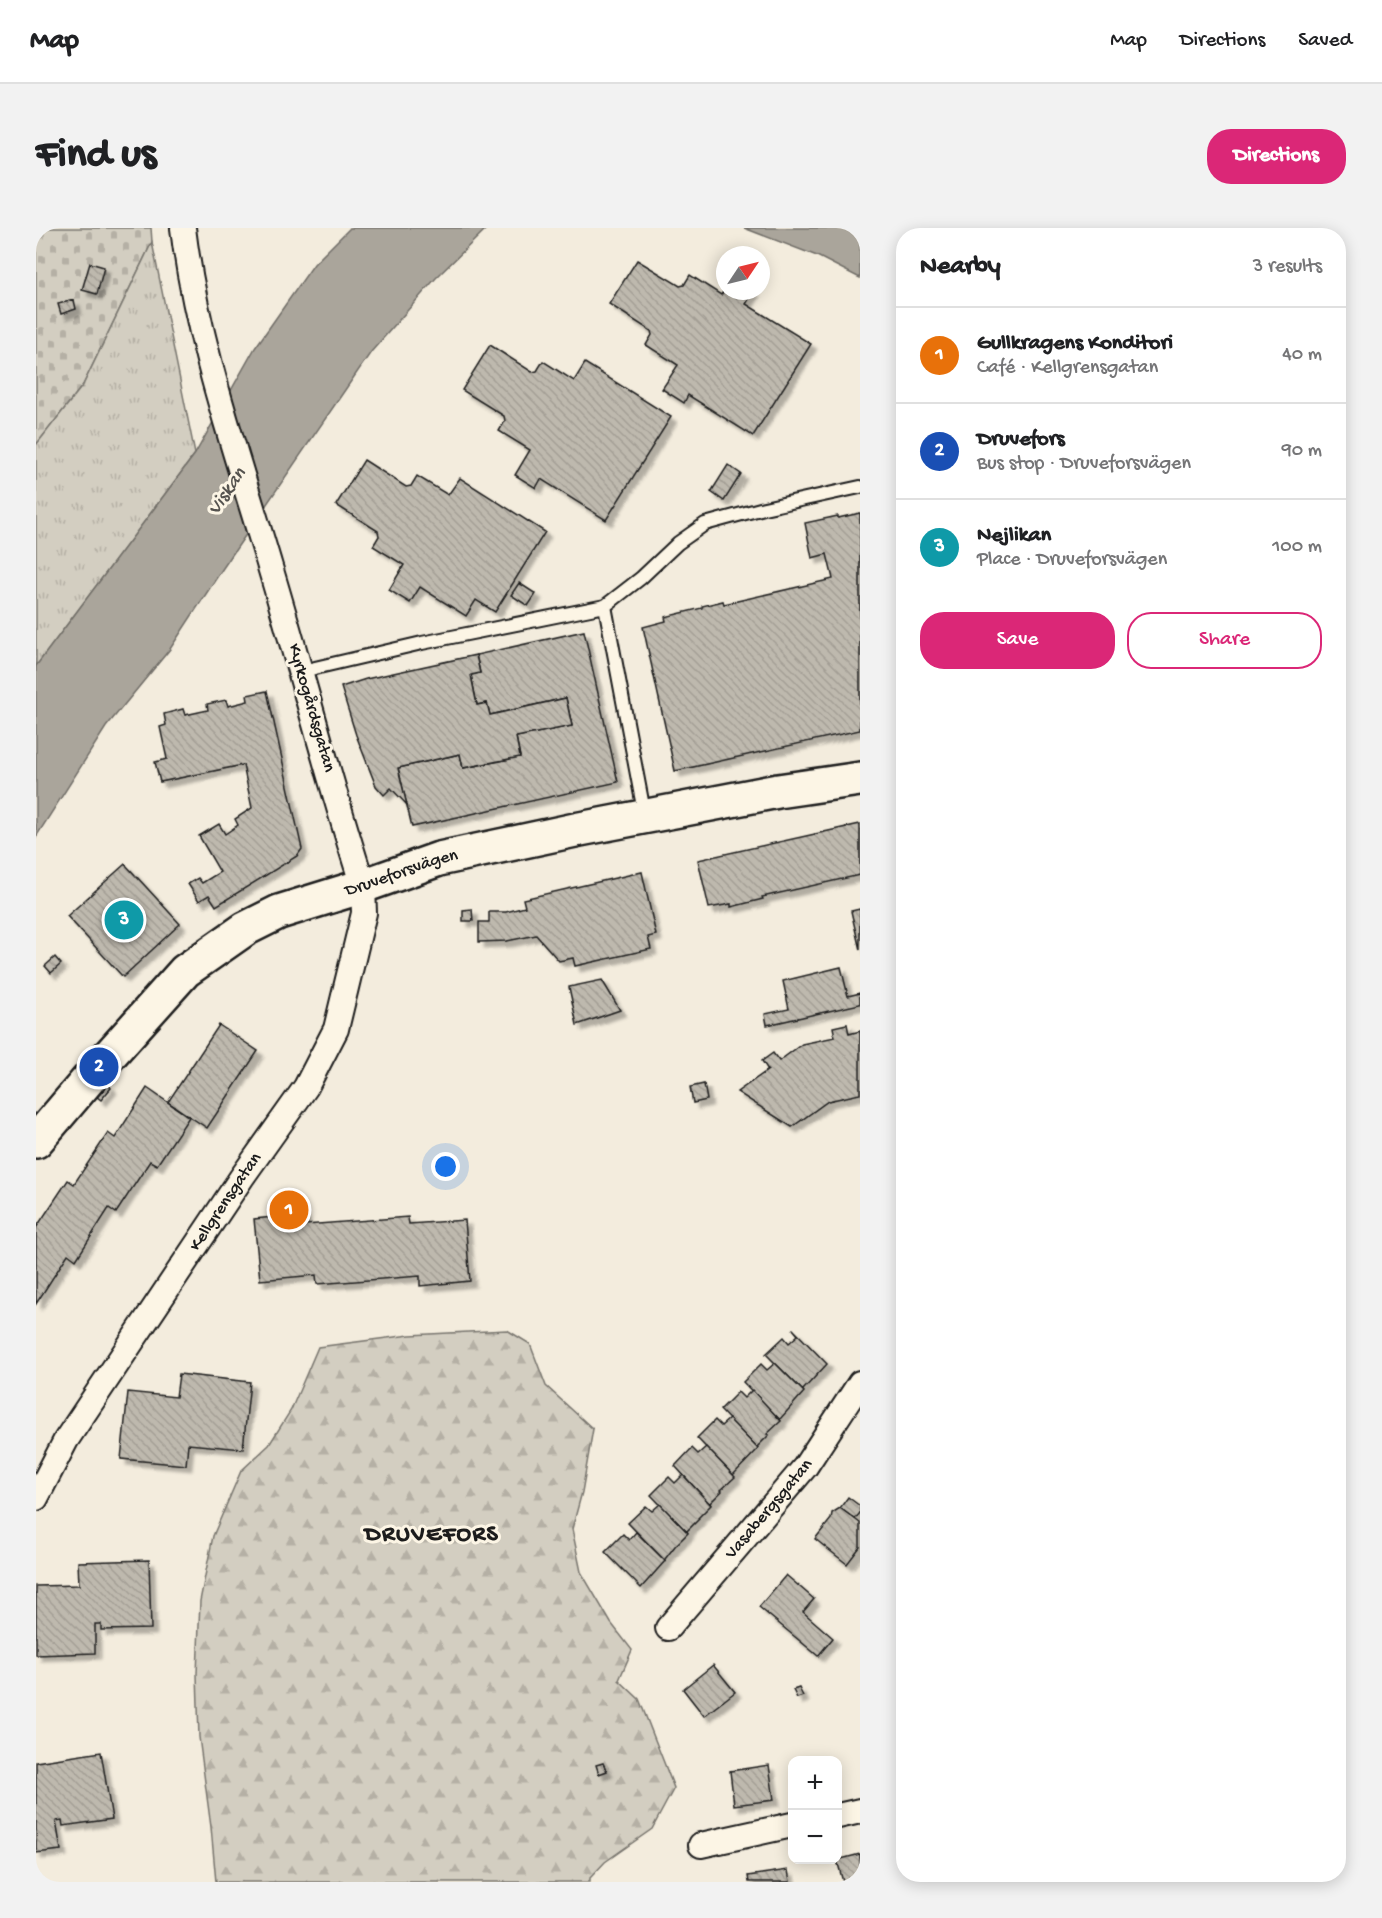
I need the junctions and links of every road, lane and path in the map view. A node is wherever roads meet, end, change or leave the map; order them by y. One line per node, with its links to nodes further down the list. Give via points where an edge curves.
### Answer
1 (183, 228): 4 (street, Kyrkogårdsgatan, via 199,321 215,384)
2 (860, 487): 3 (lane, via 705,524)
3 (605, 606): 4 (lane); 6 (lane)
4 (302, 671): 7 (street, Kyrkogårdsgatan)
5 (860, 779): 6 (street, Druveforsvägen)
6 (645, 817): 7 (street, Druveforsvägen, via 439,859)
7 (363, 886): 8 (street, Druveforsvägen, via 279,912 245,929 185,971); 10 (street, Kellgrensgatan, via 364,913 336,1029 306,1087 66,1440)
8 (36, 1141)
9 (860, 1383): 11 (street, Vasabergsgatan, via 805,1467)
10 (36, 1498)
11 (668, 1628)
12 (860, 1811): 13 (street)
13 (842, 1815)
14 (788, 1826): 15 (street)
15 (701, 1845)

